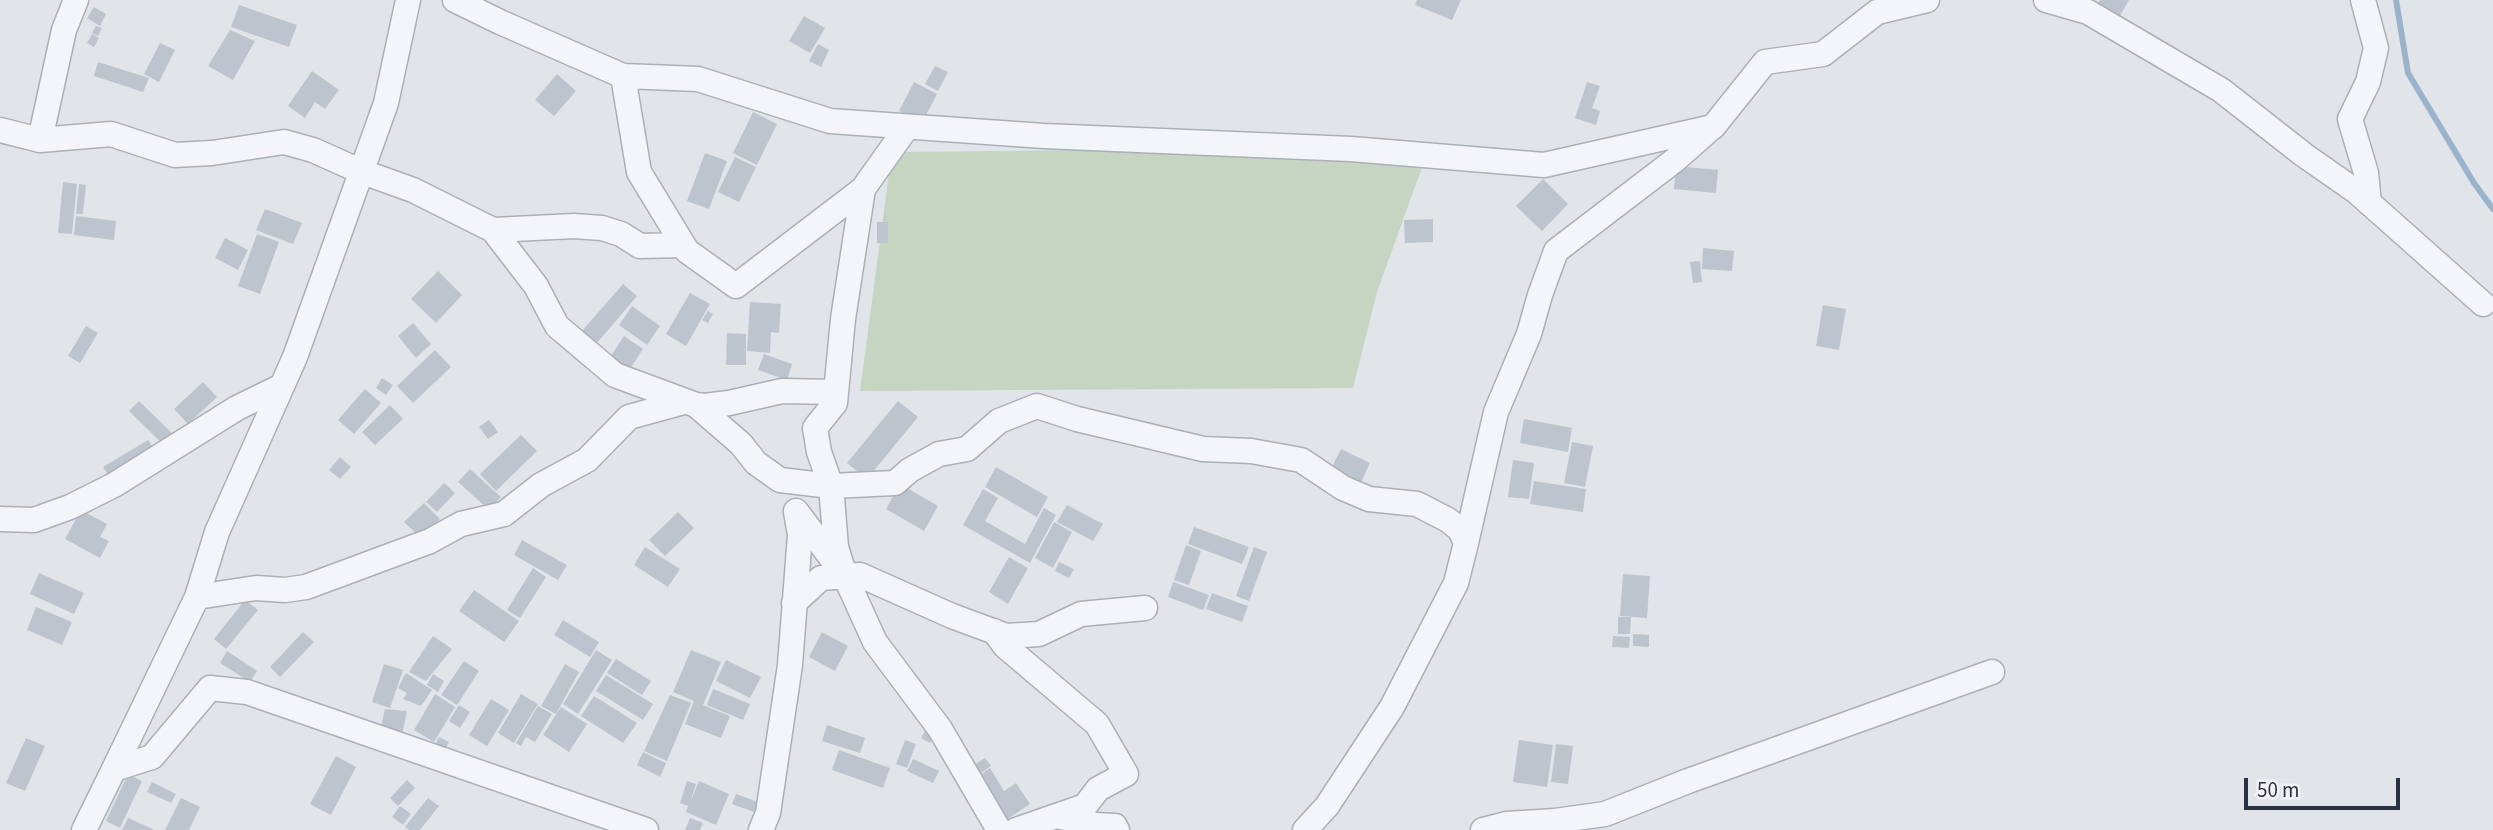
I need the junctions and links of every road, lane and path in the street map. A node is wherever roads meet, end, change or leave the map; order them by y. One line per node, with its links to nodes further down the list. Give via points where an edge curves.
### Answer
1 (76, 0): 11 (street, via 64,30)
2 (408, 0): 12 (street, via 386,103)
3 (455, 0): 7 (street)
4 (1927, 0): 9 (street, via 1877,12 1823,54 1765,62)
5 (2046, 0): 14 (street, via 2088,12 2221,90)
6 (2363, 0): 14 (street, via 2376,48 2368,82 2350,120 2366,173)
7 (623, 76): 8 (street, via 698,79 830,121); 16 (street, via 639,172)
8 (907, 127): 9 (street, via 1351,149 1544,166); 13 (street)
9 (1713, 127): 26 (street, via 1556,251 1529,334 1496,412)
10 (0, 130): 11 (street)
11 (40, 140): 12 (street, via 111,134 175,155 284,142)
12 (360, 171): 15 (street, via 413,190); 18 (street)
13 (863, 188): 16 (street, via 736,286); 19 (street)
14 (2369, 203): 17 (street)
15 (492, 230): 16 (street, via 602,228 640,246); 20 (street, via 536,286 557,326 615,375)
16 (683, 245)
17 (2483, 304)
18 (282, 386): 24 (street, via 226,414 70,508 34,520); 29 (street, via 217,532)
19 (836, 392): 20 (street, via 782,391 709,406); 22 (street, via 835,403 815,428)
20 (690, 404): 21 (street); 29 (street, via 629,417 587,460 541,485 504,514 461,524 430,541 306,587 256,588)
21 (780, 480): 22 (street); 23 (street)
22 (831, 486): 25 (street); 26 (street, via 895,483 939,454 967,449 999,421 1037,406 1203,449 1301,460 1369,499 1417,504 1448,520)
23 (796, 511): 27 (street); 30 (street, via 800,535)
24 (0, 519)
25 (833, 519): 27 (street); 28 (street, via 835,547)
26 (1466, 543): 43 (street, via 1456,583 1392,707)
27 (822, 546): 28 (street); 30 (street)
28 (845, 576): 30 (street, via 821,578); 32 (street, via 860,575); 40 (street, via 875,642 940,729)
29 (197, 597): 34 (street)
30 (795, 601): 39 (street, via 790,665 768,813)
31 (1145, 608): 32 (street, via 1081,614 1039,634 1006,636)
32 (994, 631): 35 (street, via 1005,646 1097,724 1126,774 1098,789 1085,806)
33 (1992, 672): 44 (street, via 1605,814)
34 (114, 769): 36 (street, via 152,757 210,688 247,692); 37 (street)
35 (1057, 816): 41 (street); 42 (street)
36 (607, 824): 38 (street)
37 (84, 830)
38 (646, 830)
39 (761, 830)
40 (999, 830)
41 (1016, 830)
42 (1117, 830)
43 (1306, 830)
44 (1483, 830)

